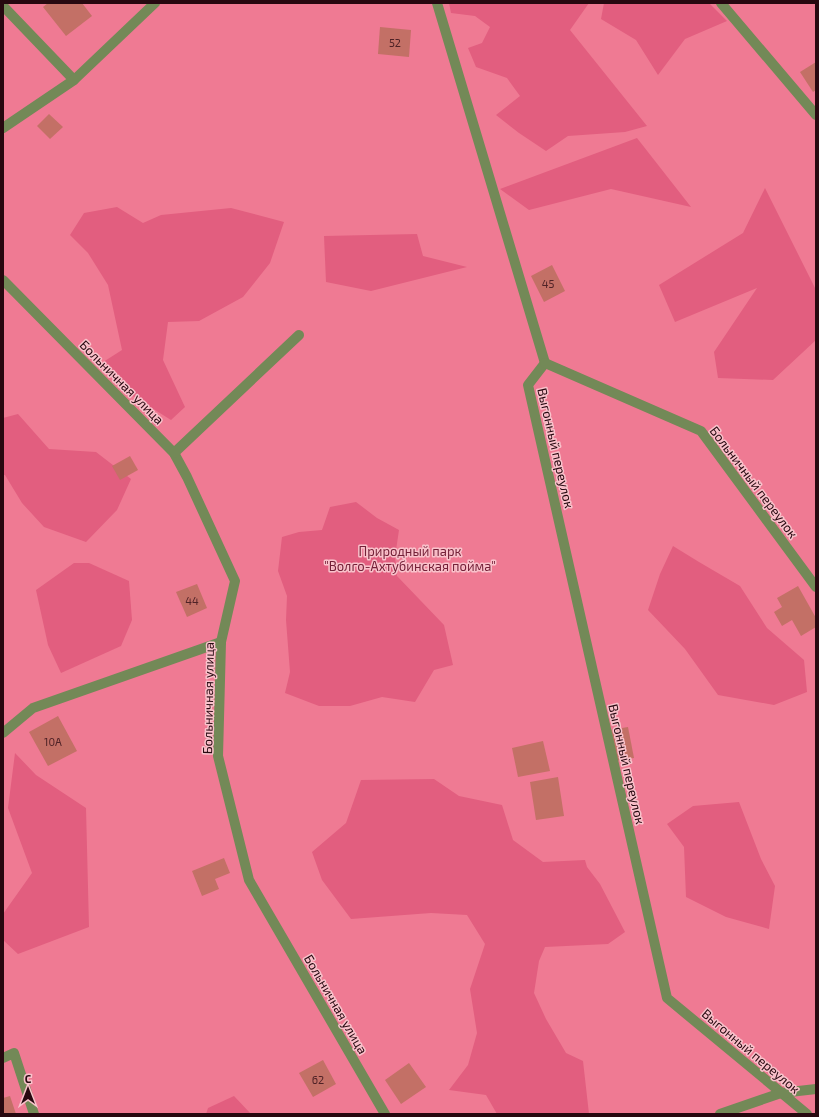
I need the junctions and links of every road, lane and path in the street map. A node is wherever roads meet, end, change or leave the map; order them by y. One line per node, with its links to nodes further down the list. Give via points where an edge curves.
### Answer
1 (155, 3): 5 (street)
2 (437, 3): 10 (street)
3 (721, 3): 6 (street)
4 (3, 6): 5 (street)
5 (74, 80): 7 (street)
6 (816, 115)
7 (3, 128)
8 (3, 280): 11 (street, Больничная улица)
9 (299, 335): 11 (street)
10 (545, 363): 12 (street, Больничный переулок, via 702,431); 17 (street, Выгонный переулок, via 528,385 667,998)
11 (174, 453): 13 (street, Больничная улица, via 235,581)
12 (816, 587)
13 (221, 642): 14 (street, via 33,708); 19 (street, Больничная улица, via 218,756 249,880)
14 (3, 733)
15 (3, 1058): 18 (street, via 14,1053)
16 (816, 1089): 17 (street)
17 (781, 1093): 20 (street); 21 (street, Выгонный переулок)
18 (34, 1114)
19 (385, 1114)
20 (720, 1114)
21 (807, 1114)

